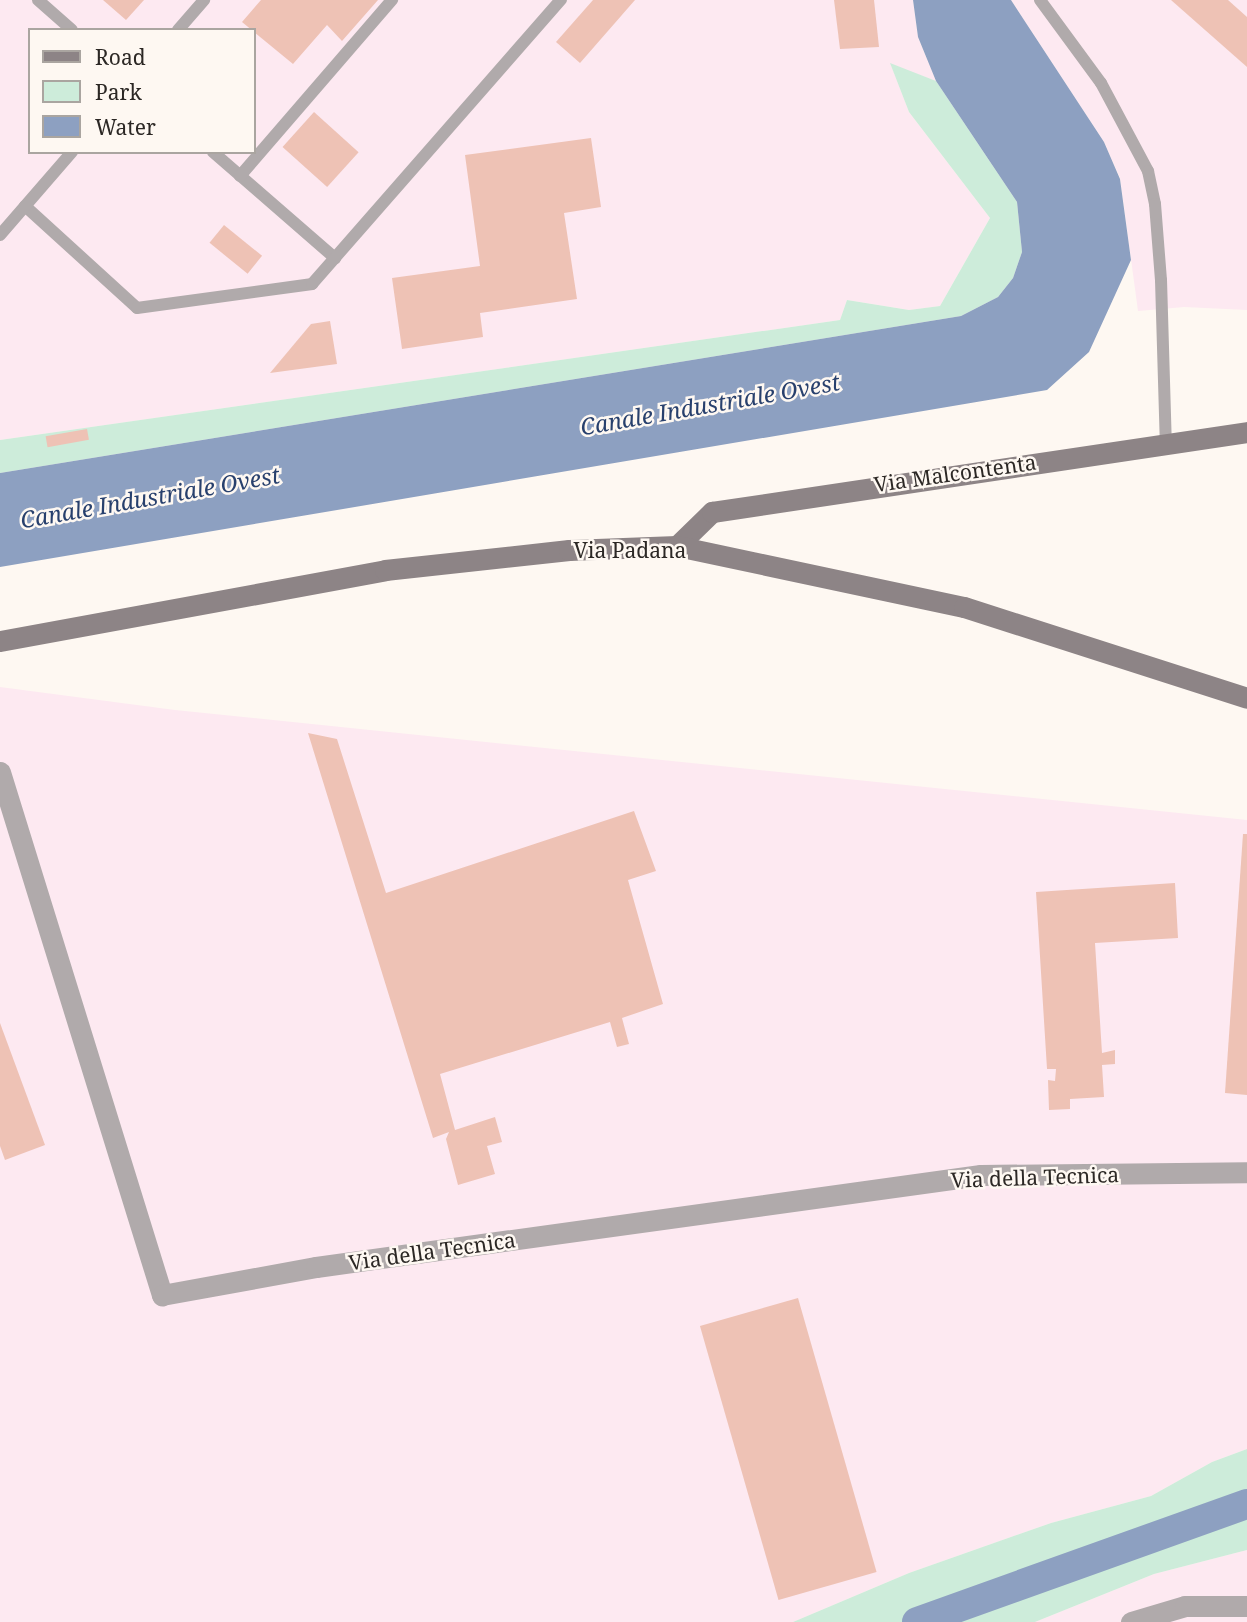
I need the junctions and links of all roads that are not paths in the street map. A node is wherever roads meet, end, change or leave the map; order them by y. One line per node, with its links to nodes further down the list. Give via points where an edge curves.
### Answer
1 (38, 0): 6 (lane)
2 (204, 0): 7 (lane)
3 (391, 0): 10 (lane)
4 (561, 0): 13 (lane)
5 (1040, 0): 15 (lane, via 1101,83 1147,171 1156,204)
6 (70, 28)
7 (180, 28)
8 (70, 154): 11 (lane)
9 (215, 154): 10 (lane)
10 (240, 176): 13 (lane)
11 (25, 206): 12 (lane); 13 (lane, via 137,308 312,284)
12 (0, 235)
13 (335, 258)
14 (1247, 432): 15 (main road, Via Malcontenta)
15 (1166, 444): 16 (main road, Via Malcontenta, via 712,512)
16 (677, 546): 17 (main road, Via Padana, via 569,550 385,570); 18 (main road, Via Padana, via 964,607)
17 (0, 641)
18 (1247, 698)
19 (0, 772): 20 (street, Via della Tecnica, via 162,1295 316,1267 981,1174)
20 (1247, 1172)
21 (1247, 1606): 22 (street, via 1185,1606)
22 (1132, 1622)

